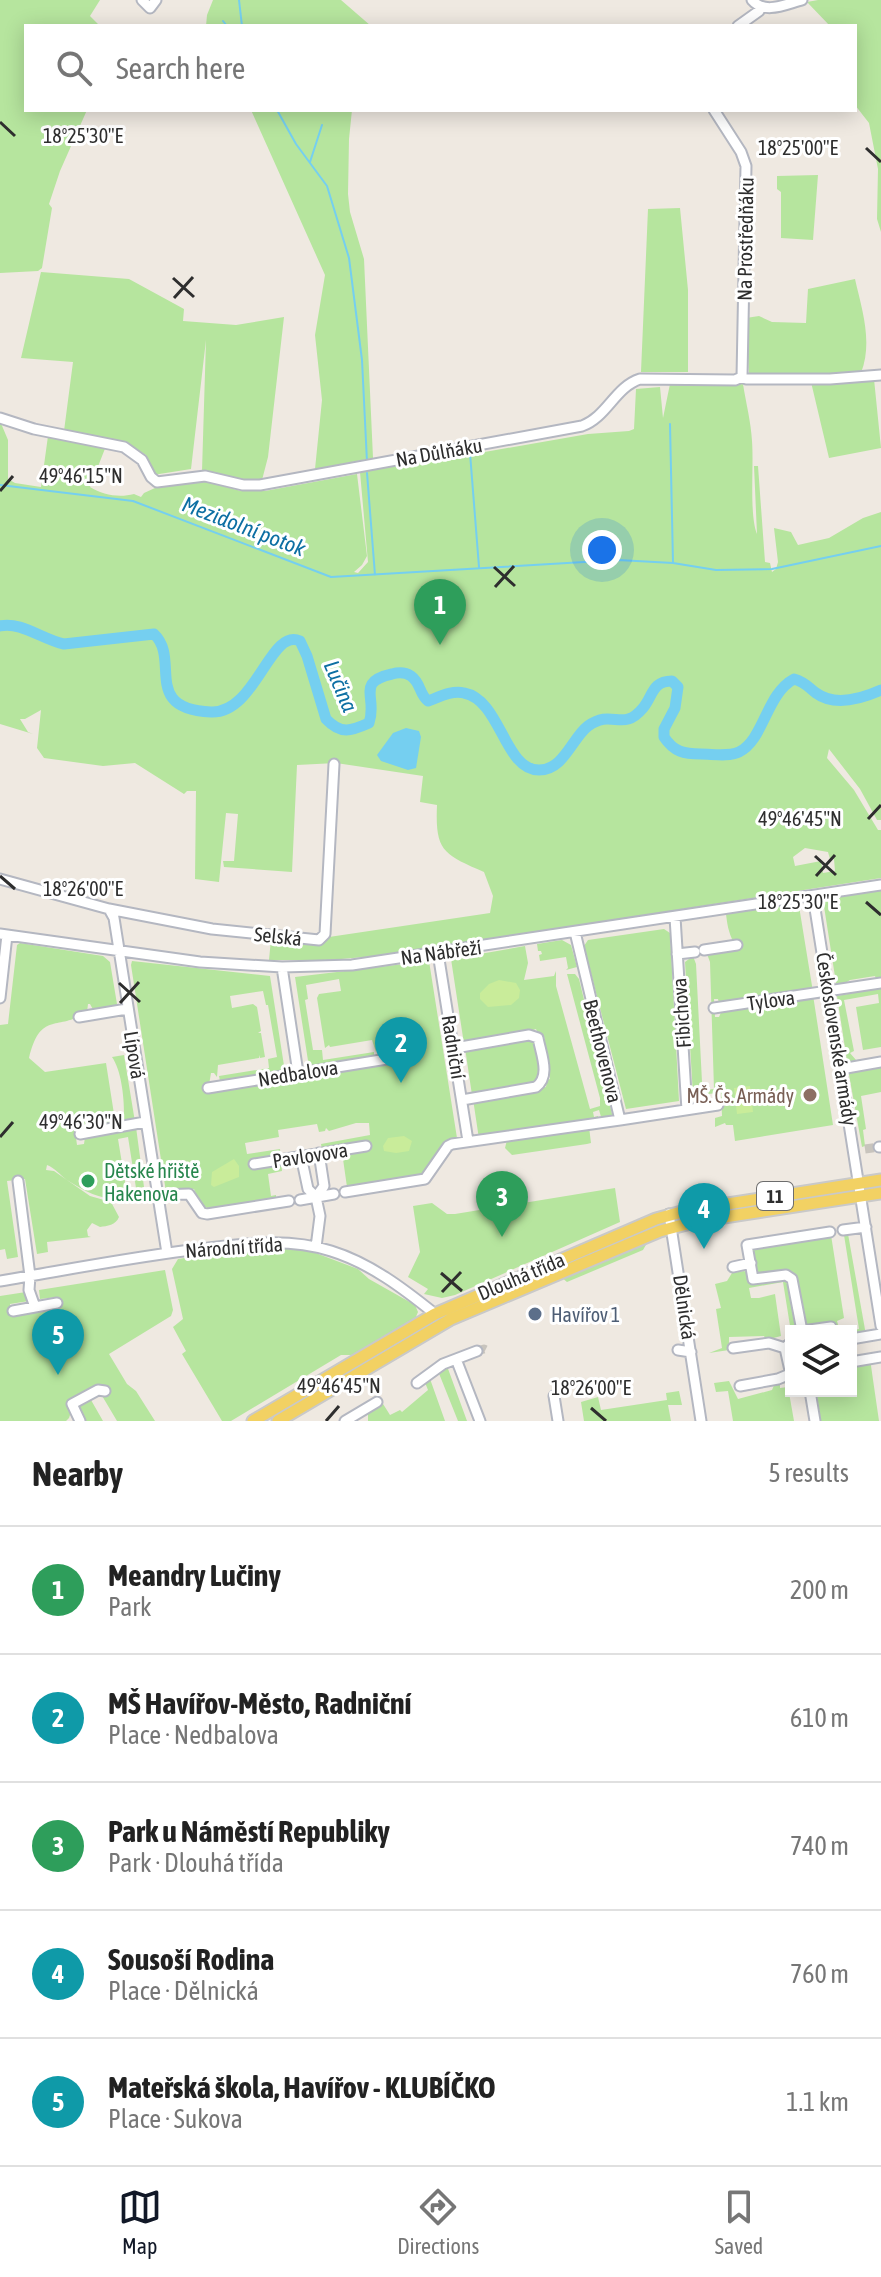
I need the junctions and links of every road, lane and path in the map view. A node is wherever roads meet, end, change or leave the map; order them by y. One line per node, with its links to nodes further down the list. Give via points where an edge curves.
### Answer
1 (142, 0): 2 (street, via 150,8)
2 (156, 0)
3 (802, 0): 4 (street, via 769,9)
4 (756, 4): 5 (street, via 759,11)
5 (741, 24)
6 (715, 112): 8 (street, Na Prostředňáku, via 746,166)
7 (881, 375): 8 (street, Na Důlňáku)
8 (742, 377): 9 (street, Na Důlňáku, via 640,379 582,426 260,485 205,476 157,482 142,460 124,447)
9 (0, 418)
10 (334, 764): 14 (street, Selská, via 325,934 319,940 212,929)
11 (0, 879): 14 (street, Selská)
12 (881, 885): 13 (street, Na Nábřeží)
13 (813, 896): 15 (street, Na Nábřeží); 24 (street, Československé armády)
14 (109, 909): 19 (street)
15 (675, 917): 16 (street, Na Nábřeží); 21 (street, Fibichova)
16 (575, 932): 20 (street, Na Nábřeží); 38 (street, Beethovenova)
17 (3, 934): 19 (street, Na Nábřeží); 25 (street)
18 (737, 945): 21 (street)
19 (118, 952): 22 (street, Na Nábřeží); 27 (street, Lípová)
20 (438, 953): 22 (street, Na Nábřeží, via 352,965); 29 (street, Radniční)
21 (677, 954): 37 (street, Fibichova)
22 (282, 967): 33 (street)
23 (881, 983): 24 (street, Tylova)
24 (829, 992): 26 (street, Tylova); 32 (street, Československé armády)
25 (0, 998)
26 (714, 1008)
27 (127, 1009): 28 (street); 39 (street, Lípová)
28 (79, 1017)
29 (455, 1048): 35 (street, Radniční); 35 (street, via 529,1035 538,1038 545,1076 536,1087)
30 (387, 1059): 33 (street, Nedbalova)
31 (881, 1062): 32 (street)
32 (841, 1069): 48 (street, Československé armády, via 860,1150)
33 (298, 1073): 34 (street, Nedbalova)
34 (208, 1088)
35 (462, 1100): 41 (street, Radniční)
36 (718, 1105): 37 (street, Beethovenova)
37 (687, 1110): 38 (street, Beethovenova)
38 (620, 1120): 41 (street)
39 (145, 1122): 40 (street); 50 (street, Lípová)
40 (80, 1134)
41 (468, 1141): 52 (street, via 448,1146 425,1179)
42 (366, 1146): 43 (street, Pavlovova)
43 (319, 1153): 44 (street, Pavlovova); 52 (street, via 324,1186)
44 (301, 1156): 45 (street, Pavlovova); 52 (street, via 308,1189)
45 (254, 1164)
46 (881, 1180): 48 (main road, 11)
47 (18, 1181): 62 (street)
48 (859, 1183): 51 (street, Československé armády); 53 (main road, 11)
49 (881, 1193): 51 (main road, 11)
50 (158, 1195): 52 (street, Národní třída, via 189,1194 207,1214); 59 (street, Lípová)
51 (861, 1196): 54 (main road, 11); 55 (street, Československé armády)
52 (316, 1197): 58 (street, via 325,1220)
53 (669, 1214): 54 (street, Dělnická); 68 (main road, Dlouhá třída / 11)
54 (673, 1227): 69 (main road, 11); 78 (street, Dělnická)
55 (866, 1227): 56 (street); 64 (street, Československé armády)
56 (843, 1230)
57 (830, 1232): 60 (street, via 747,1245)
58 (316, 1247): 59 (street, Národní třída, via 250,1243); 68 (street, Národní třída, via 374,1271)
59 (167, 1253): 62 (street, Národní třída)
60 (751, 1263): 61 (street); 70 (street, via 753,1279 792,1279)
61 (733, 1267)
62 (30, 1276): 63 (street, Národní třída); 66 (street)
63 (0, 1281)
64 (879, 1296): 71 (street, Československé armády)
65 (57, 1303): 66 (street)
66 (35, 1307): 67 (street)
67 (13, 1311)
68 (435, 1314): 69 (main road, Národní třída); 90 (main road, Dlouhá třída / 11)
69 (451, 1319): 91 (main road, 11)
70 (801, 1325)
71 (881, 1326)
72 (881, 1334): 73 (street)
73 (857, 1338)
74 (785, 1345): 75 (street)
75 (733, 1348)
76 (678, 1350): 78 (street, Dělnická)
77 (477, 1351): 80 (street)
78 (691, 1352): 95 (street, Dělnická)
79 (881, 1357): 81 (street)
80 (456, 1359): 83 (street); 93 (street)
81 (857, 1361)
82 (785, 1376): 84 (street)
83 (417, 1383)
84 (740, 1386)
85 (105, 1391): 89 (street, via 72,1404)
86 (554, 1396): 94 (street)
87 (811, 1397): 96 (street)
88 (377, 1402): 92 (street)
89 (78, 1420)
90 (253, 1421)
91 (278, 1421)
92 (345, 1421)
93 (480, 1421)
94 (558, 1421)
95 (701, 1421)
96 (815, 1421)

